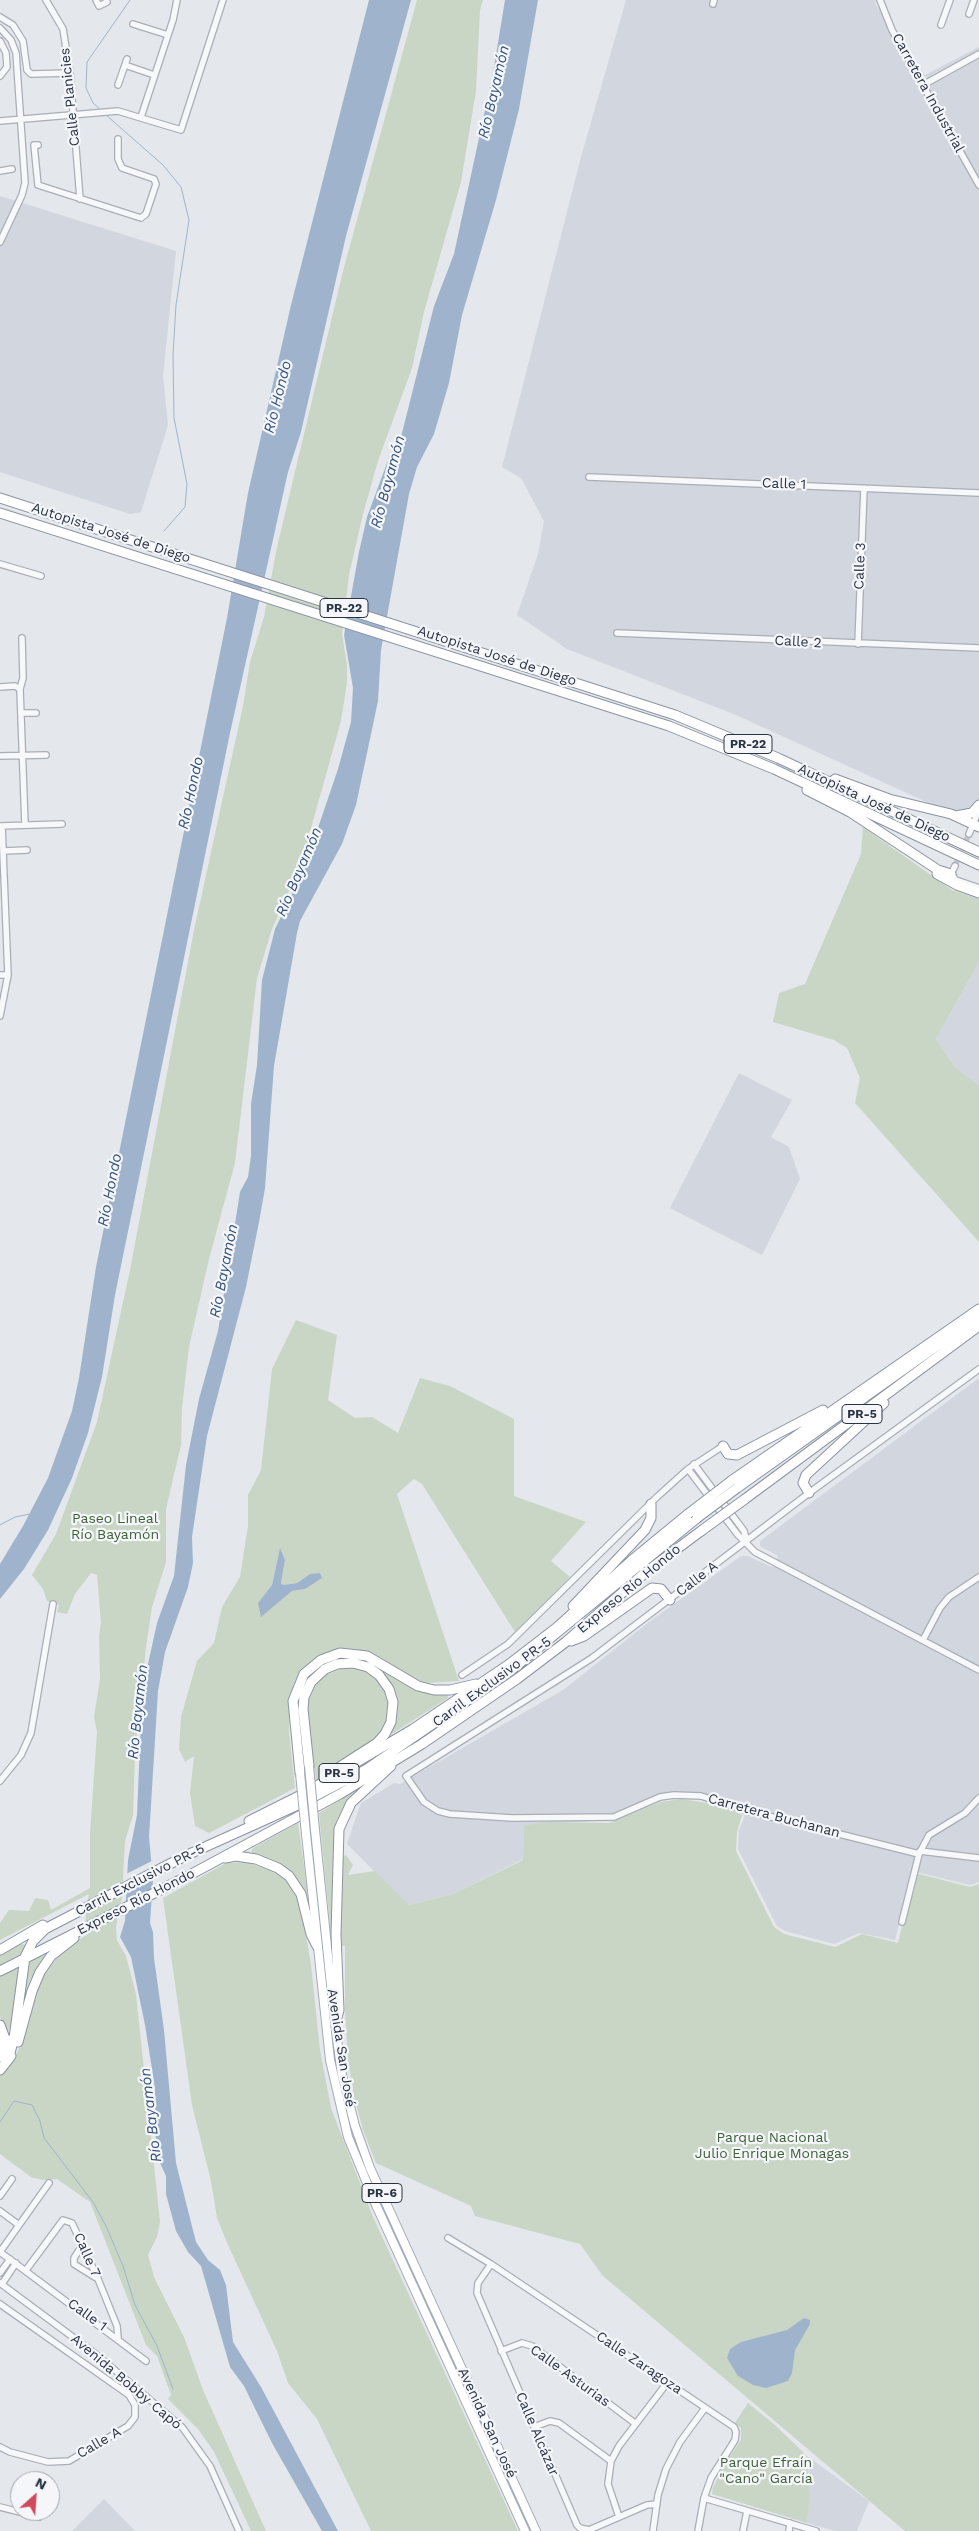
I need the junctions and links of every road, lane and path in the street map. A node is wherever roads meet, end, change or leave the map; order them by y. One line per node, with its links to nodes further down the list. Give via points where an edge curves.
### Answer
1 (46, 0): 17 (street, Calle Planicies, via 63,29)
2 (177, 0): 14 (street)
3 (223, 0): 23 (street, via 180,130)
4 (880, 0): 21 (street, Carretera Industrial, via 892,30)
5 (950, 0): 12 (street)
6 (974, 0): 9 (street)
7 (107, 2): 8 (street)
8 (97, 3)
9 (970, 14)
10 (0, 17): 17 (street, via 13,25 23,42 30,74)
11 (133, 24): 14 (street)
12 (941, 25)
13 (0, 28): 24 (street, via 11,40 16,53)
14 (168, 36): 18 (street)
15 (0, 41): 19 (street, via 6,53 7,67)
16 (979, 54): 21 (street)
17 (70, 72): 22 (street, Calle Planicies)
18 (154, 75): 20 (street, via 126,62); 23 (street)
19 (0, 76)
20 (118, 85)
21 (923, 85): 32 (street, Carretera Industrial)
22 (74, 116): 23 (street, via 118,111); 24 (street); 33 (street, Calle Planicies)
23 (141, 117)
24 (21, 120): 25 (street); 34 (street, via 25,183)
25 (0, 121)
26 (118, 140): 29 (street)
27 (38, 145): 33 (street, via 34,145 38,184)
28 (125, 149): 29 (street)
29 (118, 150): 33 (street, via 122,168 154,179 156,184 146,214 141,218)
30 (12, 169): 31 (street)
31 (0, 171)
32 (979, 185)
33 (80, 199)
34 (0, 242)
35 (588, 477): 36 (street, Calle 1)
36 (864, 488): 37 (street, Calle 1); 48 (street, Calle 3)
37 (979, 493)
38 (0, 498): 40 (highway, Autopista José de Diego / PR-22)
39 (0, 502): 40 (highway)
40 (25, 506): 57 (highway, Autopista José de Diego / PR-22, via 675,715)
41 (0, 508): 44 (highway, via 136,551)
42 (0, 513): 44 (highway, Autopista José de Diego / PR-22)
43 (0, 564): 45 (street)
44 (178, 568): 58 (highway, Autopista José de Diego / PR-22, via 653,720)
45 (41, 576)
46 (617, 633): 48 (street, Calle 2)
47 (22, 638): 51 (street, via 23,678)
48 (858, 644): 49 (street, Calle 2)
49 (979, 648)
50 (0, 687): 51 (street)
51 (20, 689): 52 (street)
52 (21, 713): 53 (street); 56 (street)
53 (36, 713)
54 (46, 755): 56 (street)
55 (0, 756): 56 (street)
56 (22, 756): 63 (street)
57 (778, 758): 61 (highway, via 889,799); 69 (highway, Autopista José de Diego / PR-22)
58 (774, 769): 70 (highway, Autopista José de Diego / PR-22); 71 (highway, via 864,820 938,870)
59 (979, 805): 61 (highway, via 972,813)
60 (979, 810): 65 (street)
61 (956, 816): 65 (highway)
62 (62, 824): 63 (street)
63 (25, 825): 64 (street)
64 (1, 826): 68 (street)
65 (976, 826): 66 (street)
66 (969, 834)
67 (26, 850): 68 (street)
68 (3, 851): 73 (street)
69 (979, 853)
70 (979, 864)
71 (951, 873): 72 (street, via 956,880); 74 (highway)
72 (979, 888)
73 (2, 891): 75 (street)
74 (979, 893)
75 (3, 933): 77 (street)
76 (0, 975): 77 (street)
77 (8, 975): 78 (street)
78 (0, 1016)
79 (979, 1309): 84 (highway, Expreso Río Hondo / PR-5)
80 (979, 1316): 88 (highway, Carril Exclusivo PR-5)
81 (979, 1326): 83 (highway, Expreso Río Hondo / PR-5)
82 (979, 1368): 89 (street, Calle A)
83 (894, 1391): 89 (highway, via 882,1406 806,1475 803,1481); 97 (highway, Expreso Río Hondo / PR-5, bridge, via 646,1572)
84 (840, 1404): 85 (highway, via 828,1407 737,1455 728,1454); 88 (highway, Expreso Río Hondo / PR-5)
85 (722, 1446): 86 (street)
86 (694, 1464): 87 (street); 91 (street, via 744,1531)
87 (688, 1469): 90 (street); 91 (street, via 738,1535)
88 (734, 1484): 95 (highway, Expreso Río Hondo / PR-5, bridge, via 688,1514); 109 (highway, Carril Exclusivo PR-5, bridge, via 532,1655 386,1757 306,1802)
89 (809, 1493): 91 (street, Calle A)
90 (651, 1504): 95 (highway, via 652,1518 645,1530); 99 (street, via 508,1644)
91 (747, 1542): 93 (street, Calle A); 96 (street, via 755,1552)
92 (979, 1577): 96 (street, via 949,1597)
93 (670, 1600): 97 (highway, via 661,1589 652,1588 584,1636); 104 (street, Calle A, via 568,1675)
94 (53, 1604): 105 (street, via 31,1733 21,1755)
95 (556, 1628): 100 (highway, Expreso Río Hondo / PR-5)
96 (923, 1640): 98 (street)
97 (560, 1646): 101 (highway, Expreso Río Hondo / PR-5, via 518,1679)
98 (979, 1670)
99 (462, 1675)
100 (485, 1680): 103 (highway, via 455,1690 434,1690 418,1686 366,1656 345,1653 325,1658 304,1674 294,1696); 106 (highway, Expreso Río Hondo / PR-5, via 413,1729)
101 (399, 1758): 111 (highway, Expreso Río Hondo / PR-5, via 340,1794); 119 (highway, via 351,1803 339,1829 336,1934 339,2010)
102 (309, 1766): 106 (highway, via 303,1708 311,1682 325,1669 337,1664 353,1663 372,1669 385,1682 392,1696 393,1713 388,1729 377,1742 338,1766); 119 (main road, Avenida San José / PR-6, bridge)
103 (300, 1773): 115 (main road, Avenida San José / PR-6, bridge)
104 (406, 1776): 108 (street, Carretera Buchanan, via 424,1802 450,1814 512,1818 614,1817 660,1797 701,1796 748,1811)
105 (0, 1781)
106 (303, 1794): 109 (highway, Expreso Río Hondo / PR-5)
107 (979, 1798): 108 (street, via 965,1813 929,1835)
108 (920, 1852): 110 (street, Carretera Buchanan); 113 (street)
109 (185, 1854): 112 (highway, Expreso Río Hondo / PR-5)
110 (979, 1858)
111 (219, 1859): 114 (highway, Expreso Río Hondo / PR-5); 115 (highway, via 236,1856 256,1859 289,1876 301,1894)
112 (83, 1906): 116 (highway, Expreso Río Hondo / PR-5); 117 (highway, Carril Exclusivo PR-5, via 45,1929 33,1941)
113 (902, 1922)
114 (88, 1927): 117 (highway, Expreso Río Hondo / PR-5); 121 (highway, via 54,1954 40,1972 18,2040)
115 (317, 1946): 154 (main road, Avenida San José / PR-6, via 334,2084 355,2158)
116 (0, 1950)
117 (25, 1958): 118 (highway, Expreso Río Hondo / PR-5); 121 (highway, Carril Exclusivo PR-5, via 16,2018)
118 (0, 1971)
119 (335, 2024): 155 (main road, Avenida San José / PR-6, via 346,2092 366,2159)
120 (0, 2025): 121 (highway)
121 (4, 2059): 122 (highway)
122 (0, 2070)
123 (12, 2179): 125 (street)
124 (45, 2185): 127 (street)
125 (0, 2196)
126 (0, 2212): 127 (street)
127 (19, 2225): 130 (street)
128 (448, 2238): 133 (street, Calle Zaragoza)
129 (84, 2244): 134 (street, Calle 7, via 72,2223 63,2220); 136 (street, Calle 7); 136 (street, via 74,2258 74,2264)
130 (0, 2252): 131 (street)
131 (10, 2259): 132 (street); 135 (street)
132 (16, 2263): 134 (street); 137 (street)
133 (491, 2264): 140 (street, Calle Alcázar, via 478,2284 477,2293); 142 (street, Calle Zaragoza)
134 (26, 2270): 139 (street, Calle 1)
135 (0, 2273)
136 (98, 2279): 139 (street, Calle 7, via 117,2326)
137 (1, 2284): 153 (street, Avenida Bobby Capó, via 97,2355 182,2427 210,2466)
138 (0, 2304): 146 (street, Calle A, via 129,2396 135,2405 135,2417 128,2426 69,2461 48,2462)
139 (118, 2338): 141 (street, Calle 1)
140 (501, 2350): 144 (street, Calle Asturias, via 522,2343 532,2346); 145 (street, Calle Alcázar)
141 (146, 2361)
142 (667, 2383): 143 (street, Calle Zaragoza); 144 (street)
143 (705, 2408): 148 (street, Calle Zaragoza, via 734,2428 737,2436); 149 (street, via 673,2454)
144 (636, 2424): 147 (street)
145 (534, 2427): 147 (street, via 550,2421 559,2423); 151 (street, Calle Alcázar, via 578,2527 589,2530)
146 (0, 2447)
147 (611, 2461): 151 (street, via 608,2484)
148 (704, 2498): 150 (street); 157 (street, Calle Zaragoza)
149 (657, 2504): 151 (street, Calle Alcázar); 156 (street)
150 (747, 2511): 152 (street); 158 (street)
151 (619, 2517)
152 (790, 2523): 159 (street); 160 (street)
153 (238, 2531)
154 (525, 2531)
155 (536, 2531)
156 (653, 2531)
157 (698, 2531)
158 (744, 2531)
159 (789, 2531)
160 (816, 2531)

